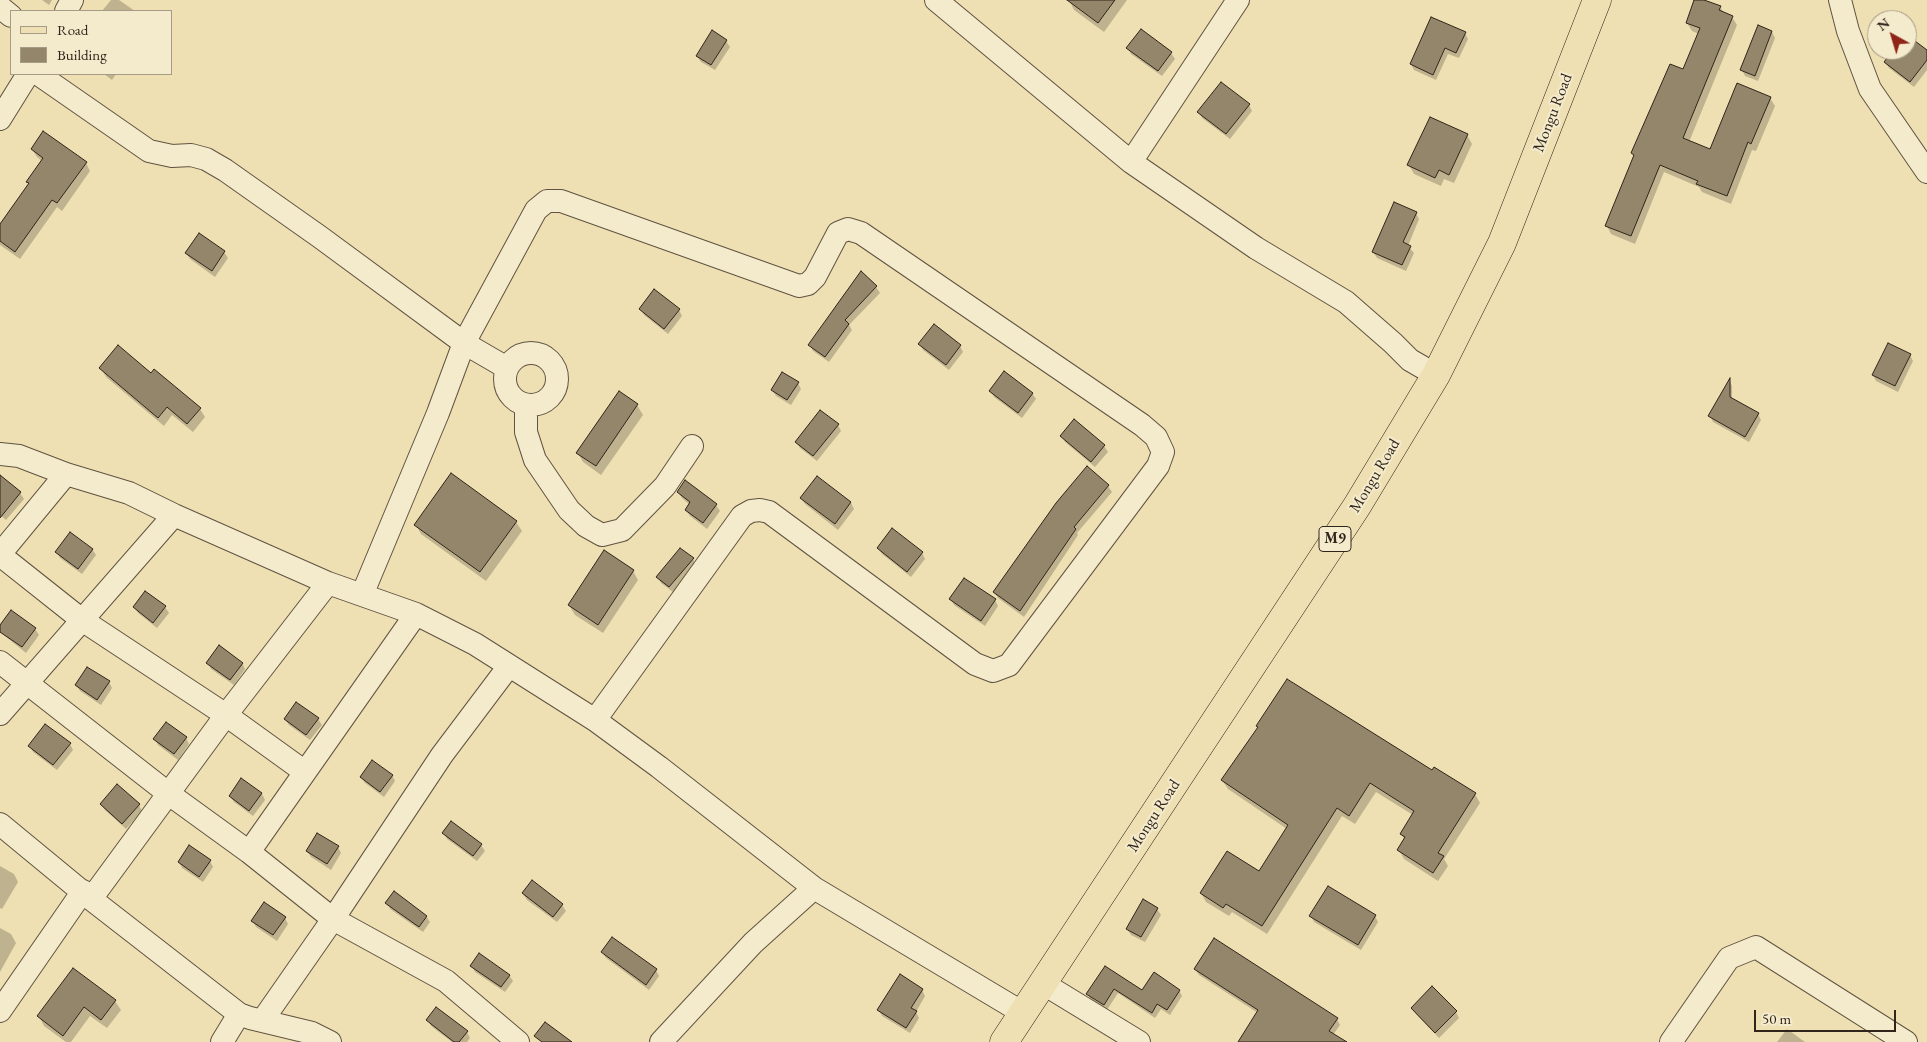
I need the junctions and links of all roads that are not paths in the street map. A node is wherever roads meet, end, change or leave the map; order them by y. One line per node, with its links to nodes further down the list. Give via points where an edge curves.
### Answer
1 (936, 0): 10 (street)
2 (1238, 0): 10 (street)
3 (1597, 0): 14 (main road, Mongu Road / M9, via 1502,243)
4 (1840, 0): 11 (street, via 1870,89)
5 (0, 7): 6 (street)
6 (10, 15)
7 (27, 75): 9 (street)
8 (39, 75): 12 (street, via 149,151 172,156 191,155 225,170)
9 (0, 120)
10 (1131, 162): 14 (street, via 1256,248 1346,302 1410,360)
11 (1927, 172)
12 (464, 343): 13 (street); 22 (street); 30 (street, via 536,210 547,201 561,202 799,286 808,284 815,277 838,234 848,229 861,233 1142,425 1156,437 1163,452 1158,466 1008,665 993,670 975,664 769,512 751,510 742,516)
13 (507, 368): 15 (street, via 505,380 508,391 515,400); 15 (street, via 523,354 534,353 548,359 557,372 558,383 547,401)
14 (1436, 375): 38 (main road, Mongu Road / M9, via 1357,506)
15 (526, 405): 16 (street, via 526,432 535,460 569,510 602,535 622,530 665,486)
16 (692, 446)
17 (0, 454): 18 (street, via 19,456)
18 (66, 474): 19 (street, via 130,493); 20 (street)
19 (174, 515): 21 (street); 24 (street)
20 (0, 554): 24 (street)
21 (328, 583): 22 (street); 29 (street)
22 (362, 595): 23 (street)
23 (416, 614): 26 (street, via 475,644); 31 (street)
24 (82, 620): 27 (street); 29 (street)
25 (0, 662): 27 (street)
26 (509, 666): 30 (street); 37 (street, via 442,755)
27 (27, 683): 28 (street); 32 (street)
28 (0, 714)
29 (226, 715): 31 (street); 32 (street)
30 (595, 720): 35 (street)
31 (305, 772): 34 (street)
32 (169, 794): 34 (street); 36 (street)
33 (0, 824): 36 (street)
34 (249, 852): 37 (street)
35 (814, 888): 41 (street); 46 (street, via 753,943)
36 (87, 895): 39 (street); 40 (street)
37 (333, 919): 42 (street); 45 (street, via 446,981)
38 (1044, 984): 41 (main road, Mongu Road / M9); 48 (street)
39 (0, 1010)
40 (239, 1014): 42 (street); 43 (street)
41 (1023, 1014): 47 (main road, Mongu Road / M9)
42 (262, 1021): 44 (street, via 312,1033)
43 (222, 1042)
44 (330, 1042)
45 (518, 1042)
46 (661, 1042)
47 (1004, 1042)
48 (1139, 1042)
49 (1671, 1042): 50 (street, via 1729,958 1756,947)
50 (1906, 1042)

